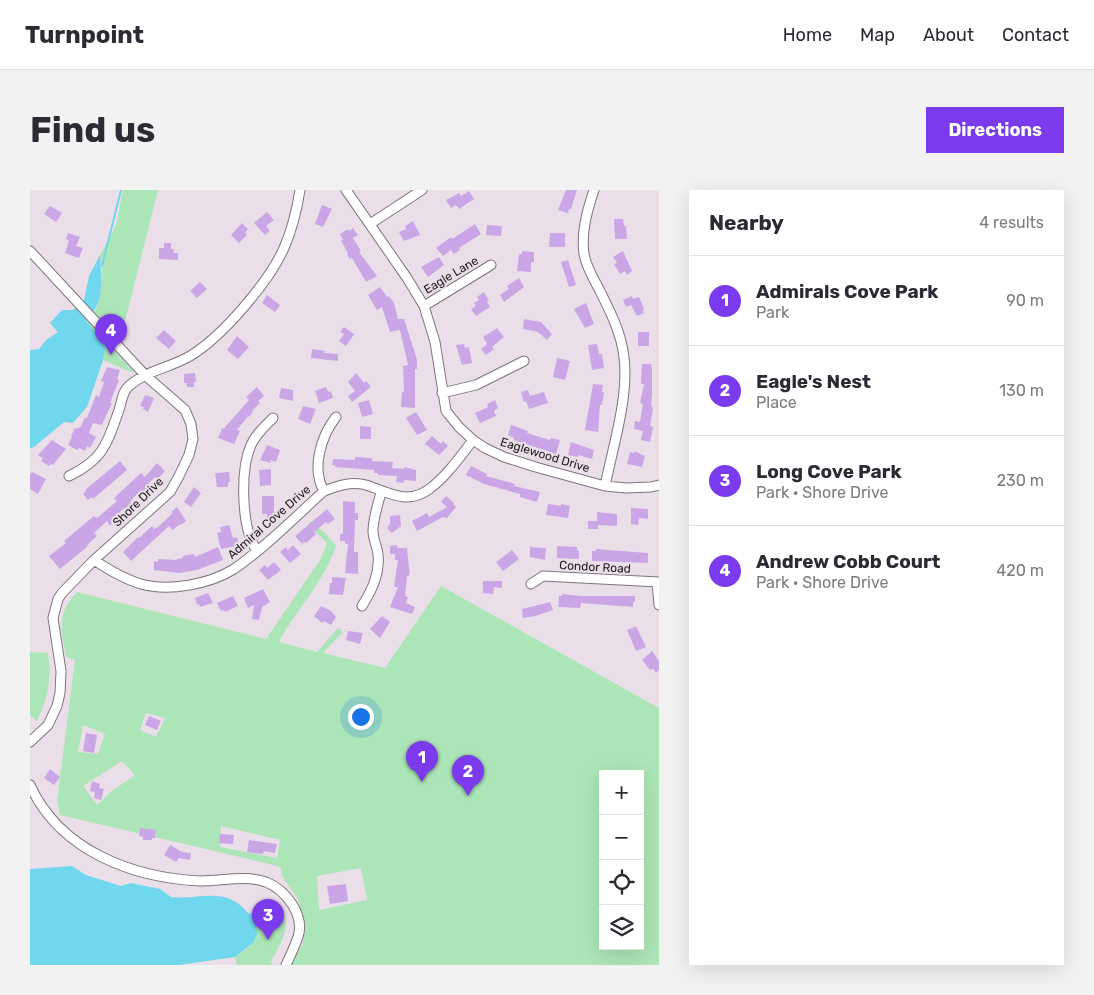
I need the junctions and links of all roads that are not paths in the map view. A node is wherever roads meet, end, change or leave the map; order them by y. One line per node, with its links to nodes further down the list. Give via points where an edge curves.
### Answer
1 (300, 190): 10 (street, via 284,248 273,269 244,306 216,336 190,356)
2 (346, 190): 5 (street, Eaglewood Drive)
3 (422, 190): 5 (street)
4 (594, 190): 16 (street, via 586,216 584,255 619,331 625,377)
5 (370, 224): 8 (street, Eaglewood Drive)
6 (30, 251): 10 (street, Shore Drive)
7 (491, 265): 8 (street, Eagle Lane)
8 (424, 306): 11 (street, Eaglewood Drive, via 435,342)
9 (524, 361): 11 (street, via 476,385)
10 (145, 374): 15 (street, via 123,393 100,456); 21 (street, Shore Drive, via 185,410 191,424 189,455 170,492)
11 (442, 394): 14 (street, Eaglewood Drive, via 446,411)
12 (336, 417): 18 (street, via 327,428 317,465 318,482)
13 (273, 418): 20 (street, via 259,431 250,446 246,464 245,507 252,544)
14 (473, 440): 16 (street, Eaglewood Drive, via 504,457); 19 (street, Admiral Cove Drive, via 450,470 428,490 409,497)
15 (69, 476)
16 (605, 486): 17 (street, Eaglewood Drive)
17 (659, 486)
18 (324, 491): 19 (street, Admiral Cove Drive, via 350,484 365,485); 20 (street, Admiral Cove Drive)
19 (381, 492): 25 (street, via 373,532 378,567 371,592)
20 (257, 551): 21 (street, Admiral Cove Drive, via 232,570 196,584 172,587 143,585 119,576)
21 (94, 560): 26 (street, Shore Drive, via 62,593 55,606 62,671 60,693 48,725)
22 (658, 582): 23 (street, Condor Road, via 543,576); 24 (street)
23 (532, 584)
24 (659, 605)
25 (362, 606)
26 (30, 742)
27 (30, 785): 28 (street, via 55,823 96,855 162,876 201,881 253,879 275,887 290,902 298,924 298,936)
28 (286, 965)

